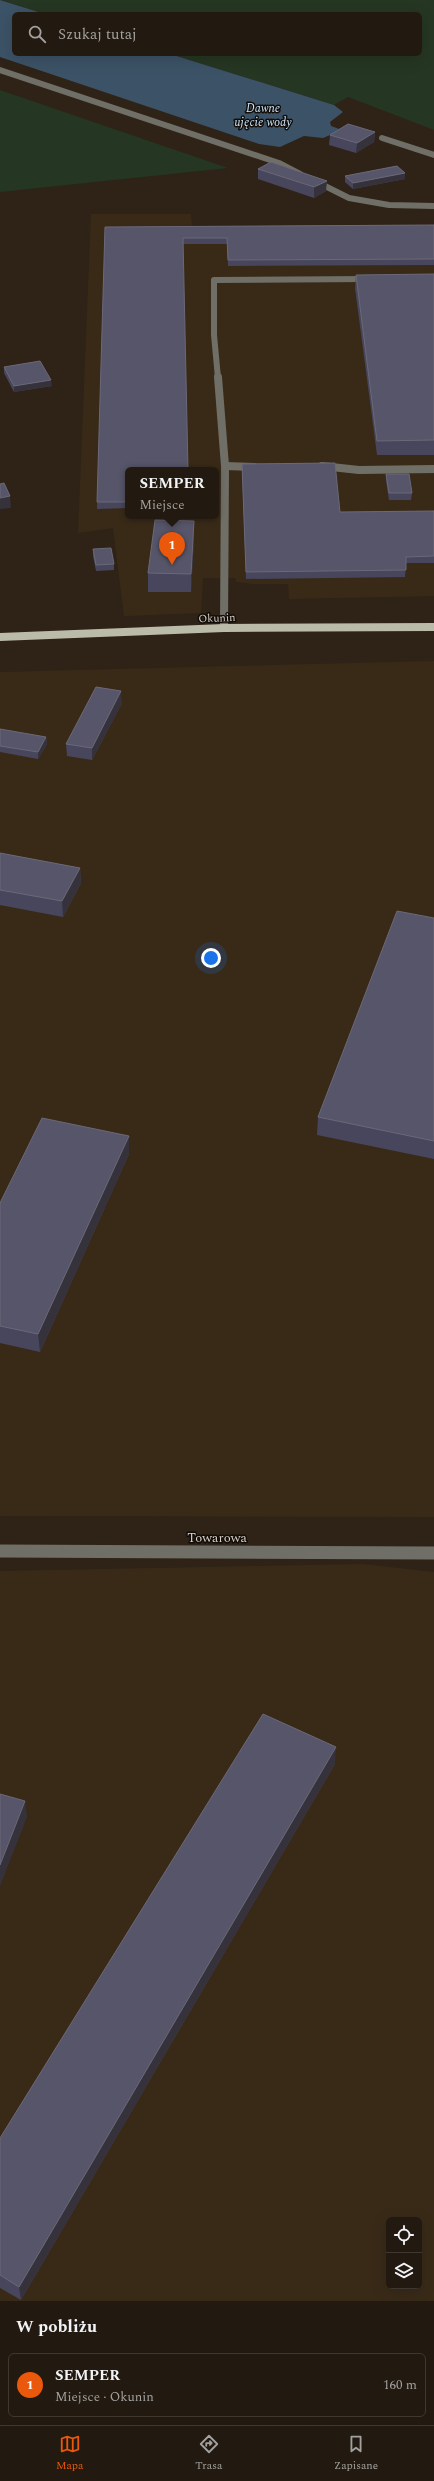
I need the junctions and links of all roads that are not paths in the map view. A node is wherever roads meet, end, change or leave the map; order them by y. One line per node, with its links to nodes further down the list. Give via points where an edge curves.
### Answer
1 (0, 70): 4 (street, via 279,163 349,198 389,205)
2 (382, 138): 3 (street)
3 (434, 155)
4 (434, 206)
5 (379, 278): 6 (street, via 214,280 214,335)
6 (225, 466): 7 (street); 11 (street)
7 (260, 466)
8 (314, 466): 9 (street, via 337,466 359,470)
9 (434, 469)
10 (434, 627): 11 (main road, Okunin)
11 (224, 628): 12 (main road, Okunin)
12 (0, 637)
13 (0, 1551): 14 (street, Towarowa)
14 (434, 1553)

